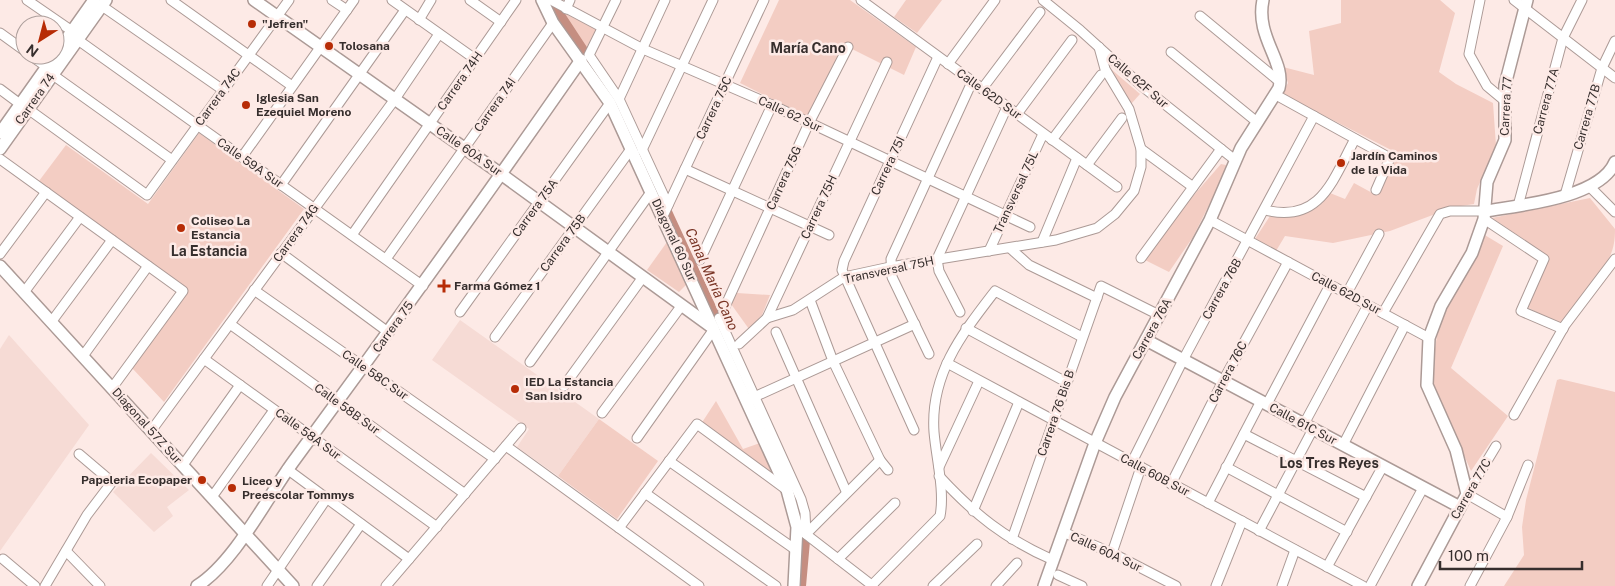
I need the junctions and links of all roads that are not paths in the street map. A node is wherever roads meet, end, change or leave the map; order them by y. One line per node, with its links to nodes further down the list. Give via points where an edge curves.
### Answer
1 (27, 0): 39 (street, Calle 59A Sur)
2 (171, 0): 49 (street)
3 (254, 0): 31 (street, Calle 60A Sur)
4 (288, 0): 31 (street, Carrera 74C)
5 (332, 0): 28 (street)
6 (354, 0): 28 (street)
7 (392, 0): 29 (street)
8 (431, 0): 33 (street)
9 (470, 0): 34 (street)
10 (516, 0): 34 (street, Carrera 74H)
11 (542, 0): 35 (street, Diagonal 60 Sur)
12 (570, 0): 27 (street)
13 (616, 0): 36 (street, Carrera 75)
14 (666, 0): 47 (street, Carrera 75A)
15 (713, 0): 56 (street, Carrera 75B)
16 (861, 0): 50 (street, Calle 62D Sur)
17 (995, 0): 54 (street)
18 (1043, 0): 46 (street, Calle 62F Sur)
19 (1263, 0): 63 (street, via 1261,26)
20 (1480, 0): 72 (street, via 1469,54 1487,86)
21 (1514, 0): 26 (street)
22 (1582, 0): 40 (street, Carrera 77A)
23 (554, 1): 27 (street, Calle 62 Sur)
24 (761, 1): 65 (street, Carrera 75C)
25 (101, 2): 39 (street, Carrera 74); 68 (street)
26 (1525, 4): 40 (street); 72 (street, Carrera 77, via 1508,68)
27 (566, 9): 36 (street, Calle 62 Sur)
28 (347, 10): 44 (street)
29 (405, 10): 33 (street); 59 (street)
30 (1040, 12): 67 (street)
31 (277, 15): 44 (street, Calle 60A Sur); 49 (street, Carrera 74C)
32 (1200, 16): 63 (street)
33 (419, 20): 38 (street)
34 (501, 22): 52 (street, Carrera 74H)
35 (553, 23): 51 (street, Diagonal 60 Sur); 88 (street, Carrera 74I)
36 (602, 28): 47 (street, Calle 62 Sur); 51 (street, Carrera 75)
37 (0, 33): 43 (street)
38 (439, 34): 52 (street); 70 (street, Carrera 74G)
39 (75, 35): 58 (street, Carrera 74); 82 (street, Calle 59A Sur)
40 (1563, 38): 57 (street); 116 (street, Carrera 77A)
41 (1072, 40): 76 (street)
42 (1615, 41): 57 (street, Carrera 77B)
43 (15, 44)
44 (321, 46): 59 (street, Calle 60A Sur); 64 (street)
45 (848, 47): 81 (street, Carrera 75G)
46 (1099, 47): 91 (street, via 1105,69 1129,109); 92 (street, Calle 62F Sur)
47 (643, 48): 56 (street, Calle 62 Sur); 71 (street, Carrera 75A)
48 (1171, 52): 79 (street)
49 (248, 55): 64 (street); 68 (street, Carrera 74C)
50 (938, 57): 54 (street, Calle 62D Sur); 98 (street, Carrera 75I)
51 (585, 58): 71 (street, Diagonal 60 Sur); 102 (street, Carrera 75)
52 (474, 59): 80 (street, Carrera 74H)
53 (886, 62): 87 (street, Carrera 75H)
54 (948, 64): 62 (street, Calle 62D Sur)
55 (42, 65): 58 (street)
56 (681, 66): 65 (street, Calle 62 Sur); 90 (street, Carrera 75B)
57 (1602, 68): 61 (street); 112 (street, Carrera 77B)
58 (50, 71): 74 (street, Carrera 74); 96 (street)
59 (360, 74): 70 (street, Calle 60A Sur); 104 (street)
60 (1101, 75): 86 (street)
61 (1615, 78)
62 (972, 82): 67 (street, Calle 62D Sur); 103 (street)
63 (1280, 82): 69 (street, Carrera 76A)
64 (292, 86): 93 (street)
65 (724, 86): 73 (street, Calle 62 Sur); 101 (street, Carrera 75C)
66 (0, 89): 74 (street)
67 (982, 89): 75 (street, Calle 62D Sur)
68 (223, 90): 82 (street, Carrera 74C)
69 (1276, 95): 77 (street); 79 (street, Carrera 76A)
70 (395, 98): 80 (street, Calle 60A Sur); 117 (street, Carrera 74G)
71 (615, 101): 90 (street, Diagonal 60 Sur); 114 (street, Carrera 75A)
72 (1505, 102): 122 (street, Carrera 77, via 1505,140 1487,182)
73 (772, 106): 81 (street, Calle 62 Sur); 109 (street)
74 (24, 107): 83 (street, Carrera 74); 89 (street, Carrera 74); 96 (street, Carrera 74C, via 147,195)
75 (1008, 107): 76 (street, Calle 62D Sur); 113 (street)
76 (1017, 114): 84 (street, Calle 62D Sur)
77 (1314, 116): 85 (street); 119 (street, Carrera 76B)
78 (1122, 118): 99 (street)
79 (1258, 122): 97 (street, Carrera 76A)
80 (430, 123): 88 (street, Calle 60A Sur); 130 (street, Carrera 74H)
81 (809, 123): 87 (street, Calle 62 Sur); 118 (street, Carrera 75G)
82 (198, 125): 93 (street, Calle 59A Sur); 96 (street, Carrera 74C)
83 (0, 133)
84 (1043, 134): 86 (street, Calle 62D Sur); 121 (street, Transversal 75L)
85 (1355, 139): 108 (street, via 1390,158); 119 (street, via 1328,188 1313,205 1286,213)
86 (1052, 140): 94 (street, Calle 62D Sur)
87 (849, 142): 98 (street, Calle 62 Sur); 127 (street, Carrera 75H)
88 (465, 148): 102 (street, Calle 60A Sur); 141 (street, Carrera 74I)
89 (0, 149)
90 (637, 149): 111 (street, Diagonal 60 Sur); 115 (street, Diagonal 60 Sur); 126 (street, Carrera 75B)
91 (1141, 149): 106 (street); 134 (street, via 1141,167 1134,191 1115,214 1097,228)
92 (1221, 149): 97 (street, Calle 62F Sur); 106 (street)
93 (242, 157): 104 (street, Calle 59A Sur)
94 (1076, 158): 99 (street, Calle 62D Sur); 134 (street)
95 (0, 159): 110 (street)
96 (172, 160)
97 (1235, 160): 125 (street, Carrera 76A)
98 (890, 161): 103 (street, Calle 62 Sur); 150 (street, Carrera 75I, via 844,261)
99 (1087, 165): 105 (street, Calle 62D Sur)
100 (1613, 166): 107 (street, via 1600,182)
101 (685, 169): 109 (street); 115 (street, Carrera 75C)
102 (501, 174): 114 (street, Calle 60A Sur); 152 (street, Carrera 75)
103 (928, 178): 113 (street, Calle 62 Sur); 148 (street)
104 (281, 185): 117 (street, Calle 59A Sur)
105 (1117, 186)
106 (1193, 187): 140 (street)
107 (1590, 187): 112 (street); 120 (street)
108 (1376, 190)
109 (732, 191): 118 (street); 144 (street)
110 (46, 192): 124 (street); 138 (street)
111 (651, 192): 123 (street, Diagonal 60 Sur); 137 (street)
112 (1565, 194): 116 (street)
113 (966, 196): 121 (street, Calle 62 Sur); 142 (street)
114 (539, 202): 126 (street, Calle 60A Sur); 161 (street, Carrera 75A)
115 (668, 205): 123 (street, Carrera 75C)
116 (1518, 206): 122 (street)
117 (314, 208): 130 (street, Calle 59A Sur); 139 (street, Carrera 74G)
118 (770, 208): 127 (street); 166 (street, Carrera 75G)
119 (1265, 210): 133 (street, Carrera 76B)
120 (1615, 212)
121 (1006, 215): 128 (street, Calle 62 Sur); 136 (street, Transversal 75L)
122 (1485, 215): 163 (street, via 1450,210 1440,214); 172 (street, via 1544,259 1521,310); 177 (street, Carrera 77, via 1472,253 1441,306)
123 (663, 216): 154 (street, Diagonal 60 Sur)
124 (80, 217): 132 (street); 155 (street)
125 (1210, 220): 133 (street, Calle 62D Sur); 164 (street, Carrera 76A)
126 (575, 227): 137 (street, Calle 60A Sur); 175 (street, Carrera 75B)
127 (810, 227): 131 (street); 165 (street, Carrera 75H)
128 (1030, 227)
129 (1379, 234): 156 (street)
130 (352, 235): 141 (street, Calle 59A Sur)
131 (828, 235)
132 (112, 240): 147 (street); 167 (street)
133 (1248, 241): 145 (street, Calle 62D Sur); 184 (street, Carrera 76B)
134 (1042, 242): 135 (street)
135 (1011, 248): 136 (street); 157 (street, via 1029,265)
136 (989, 251): 142 (street, Transversal 75H)
137 (609, 252): 149 (street, Calle 60A Sur); 186 (street)
138 (0, 254)
139 (281, 254): 153 (street, Carrera 74G); 173 (street)
140 (1141, 258)
141 (386, 259): 152 (street, Calle 59A Sur)
142 (937, 259): 148 (street, Transversal 75H); 162 (street, via 939,271)
143 (1615, 259): 172 (street)
144 (700, 260)
145 (1288, 262): 151 (street, Calle 62D Sur); 191 (street, Carrera 76C)
146 (0, 266): 155 (street, Diagonal 57Z Sur)
147 (148, 266): 182 (street); 195 (street, via 183,291)
148 (890, 267): 150 (street, Transversal 75H); 169 (street)
149 (643, 277): 159 (street, Calle 60A Sur); 194 (street)
150 (844, 277): 158 (street, Transversal 75H); 179 (street)
151 (1330, 284): 156 (street, Calle 62D Sur); 199 (street)
152 (423, 286): 173 (street, Carrera 75)
153 (254, 290): 168 (street, Carrera 74G); 188 (street, Calle 58C Sur)
154 (696, 290): 159 (street); 166 (street, Diagonal 60 Sur)
155 (25, 292): 167 (street, Diagonal 57Z Sur)
156 (1347, 294): 160 (street, Calle 62D Sur)
157 (1097, 298): 164 (street, Carrera 76 Bis B, via 1101,286); 176 (street, Carrera 76 Bis B)
158 (810, 300): 165 (street, Transversal 75H, via 786,314); 185 (street)
159 (682, 305): 166 (street, Calle 60A Sur); 201 (street)
160 (1368, 305): 163 (street, Calle 62D Sur); 204 (street)
161 (460, 312)
162 (960, 312)
163 (1384, 313): 170 (street, Calle 62D Sur)
164 (1159, 315): 178 (street, Carrera 76A)
165 (768, 318): 180 (street, Carrera 75H)
166 (719, 319): 196 (street, Diagonal 60 Sur); 210 (street, Carrera 75G)
167 (52, 321): 182 (street, Diagonal 57Z Sur)
168 (230, 324): 183 (street, Carrera 74G); 197 (street, Calle 58B Sur)
169 (915, 324): 179 (street); 181 (street)
170 (1405, 325): 177 (street, Calle 62D Sur); 212 (street)
171 (966, 328): 176 (street, via 995,291); 187 (street); 192 (street)
172 (1563, 329): 202 (street)
173 (388, 332): 188 (street, Carrera 75)
174 (776, 332): 189 (street)
175 (495, 337)
176 (1082, 337): 192 (street, Carrera 76 Bis B)
177 (1429, 338): 236 (street, Carrera 77, via 1428,385 1454,443)
178 (1146, 340): 184 (street, Calle 61C Sur); 211 (street, Carrera 76A)
179 (875, 342): 185 (street); 206 (street)
180 (739, 344)
181 (929, 354)
182 (83, 356): 195 (street, Diagonal 57Z Sur)
183 (204, 359): 193 (street, Calle 58A Sur); 207 (street, Carrera 74G)
184 (1183, 360): 191 (street, Calle 61C Sur); 220 (street, Carrera 76B)
185 (834, 361): 189 (street); 217 (street)
186 (530, 362)
187 (947, 363): 190 (street, Calle 60B Sur); 228 (street, via 934,400)
188 (363, 367): 197 (street, Carrera 75); 216 (street, Calle 58C Sur)
189 (795, 378): 196 (street); 232 (street)
190 (979, 381): 198 (street, Calle 60B Sur); 228 (street)
191 (1223, 381): 199 (street, Calle 61C Sur); 229 (street, Carrera 76C)
192 (1066, 382): 203 (street, Carrera 76 Bis B)
193 (240, 385): 200 (street, Calle 58A Sur); 221 (street)
194 (564, 386)
195 (112, 388): 207 (street, Diagonal 57Z Sur)
196 (751, 398): 231 (street, Diagonal 60 Sur); 249 (street, Diagonal 60 Sur, via 801,498 805,513)
197 (337, 402): 209 (street, Carrera 75); 234 (street, Calle 58B Sur)
198 (1019, 402): 203 (street, Calle 60B Sur); 243 (street)
199 (1264, 403): 204 (street, Calle 61C Sur); 208 (street)
200 (274, 410): 209 (street, Calle 58A Sur); 237 (street)
201 (602, 413)
202 (1514, 414)
203 (1053, 420): 211 (street, Calle 60B Sur); 254 (street, Carrera 76 Bis B)
204 (1308, 427): 212 (street, Calle 61C Sur); 219 (street)
205 (521, 428): 213 (street)
206 (914, 430)
207 (152, 431): 221 (street, Diagonal 57Z Sur)
208 (1244, 434): 219 (street); 225 (street)
209 (311, 437): 226 (street, Carrera 75); 247 (street, Calle 58A Sur)
210 (637, 438)
211 (1095, 443): 220 (street, Calle 60B Sur); 251 (street, Carrera 76A)
212 (1343, 445): 223 (street, Calle 61C Sur)
213 (506, 446): 216 (street); 248 (street)
214 (1496, 446): 236 (street, Carrera 77C)
215 (79, 454): 258 (street, via 112,482)
216 (495, 459): 234 (street)
217 (880, 460): 227 (street); 232 (street)
218 (669, 461): 231 (street, via 697,424); 233 (street); 256 (street)
219 (1296, 461): 235 (street); 238 (street)
220 (1132, 462): 224 (street, Calle 60B Sur)
221 (183, 465): 237 (street, Diagonal 57Z Sur)
222 (1528, 465): 244 (street)
223 (1383, 466): 230 (street, Calle 61C Sur); 238 (street)
224 (1141, 467): 229 (street, Calle 60B Sur); 259 (street)
225 (1226, 467): 235 (street); 241 (street)
226 (288, 469): 239 (street); 253 (street, Carrera 75)
227 (888, 470)
228 (939, 471): 243 (street); 280 (street, via 940,516)
229 (1172, 484): 241 (street, Calle 60B Sur)
230 (1423, 488): 242 (street, Calle 61C Sur); 289 (street)
231 (787, 490): 249 (street, Diagonal 60 Sur)
232 (846, 491): 249 (street)
233 (645, 493): 248 (street); 278 (street)
234 (465, 494): 247 (street)
235 (1278, 494): 250 (street); 252 (street)
236 (1467, 494): 242 (street, Carrera 77C); 244 (street)
237 (212, 497): 253 (street, Diagonal 57Z Sur)
238 (1366, 497): 252 (street)
239 (327, 498): 246 (street); 266 (street)
240 (895, 503): 262 (street)
241 (1208, 503): 245 (street, Calle 60B Sur)
242 (1460, 507): 290 (street, Carrera 77C)
243 (973, 511): 254 (street)
244 (1507, 517): 291 (street)
245 (1242, 521): 250 (street, Calle 60B Sur); 286 (street)
246 (361, 524): 261 (street); 275 (street)
247 (437, 527): 261 (street)
248 (619, 528): 277 (street)
249 (801, 530): 256 (street, Diagonal 60 Sur); 262 (street)
250 (1259, 531): 257 (street, Calle 60B Sur)
251 (1063, 532): 259 (street, Calle 60A Sur); 263 (street, Carrera 76A)
252 (1347, 532): 265 (street)
253 (244, 533): 266 (street, Diagonal 57Z Sur); 272 (street, Carrera 75, via 212,575)
254 (1012, 540): 263 (street)
255 (977, 544): 281 (street)
256 (796, 550): 279 (street, Diagonal 60 Sur)
257 (1295, 550): 265 (street, Calle 60B Sur); 287 (street)
258 (66, 551): 270 (street); 271 (street)
259 (1112, 552): 285 (street, Calle 60A Sur)
260 (3, 559): 269 (street)
261 (409, 559): 276 (street)
262 (838, 559): 280 (street)
263 (1054, 560): 283 (street, Carrera 76A)
264 (1017, 563): 282 (street)
265 (1327, 567): 268 (street, Calle 60B Sur)
266 (277, 571): 273 (street); 274 (street, Diagonal 57Z Sur)
267 (1058, 575): 284 (street)
268 (1348, 582): 288 (street, Calle 60B Sur)
269 (35, 586)
270 (45, 586)
271 (100, 586)
272 (197, 586)
273 (268, 586)
274 (293, 586)
275 (317, 586)
276 (386, 586)
277 (699, 586)
278 (776, 586)
279 (794, 586)
280 (872, 586)
281 (933, 586)
282 (996, 586)
283 (1044, 586)
284 (1082, 586)
285 (1176, 586)
286 (1216, 586)
287 (1282, 586)
288 (1363, 586)
289 (1370, 586)
290 (1418, 586)
291 (1470, 586)

